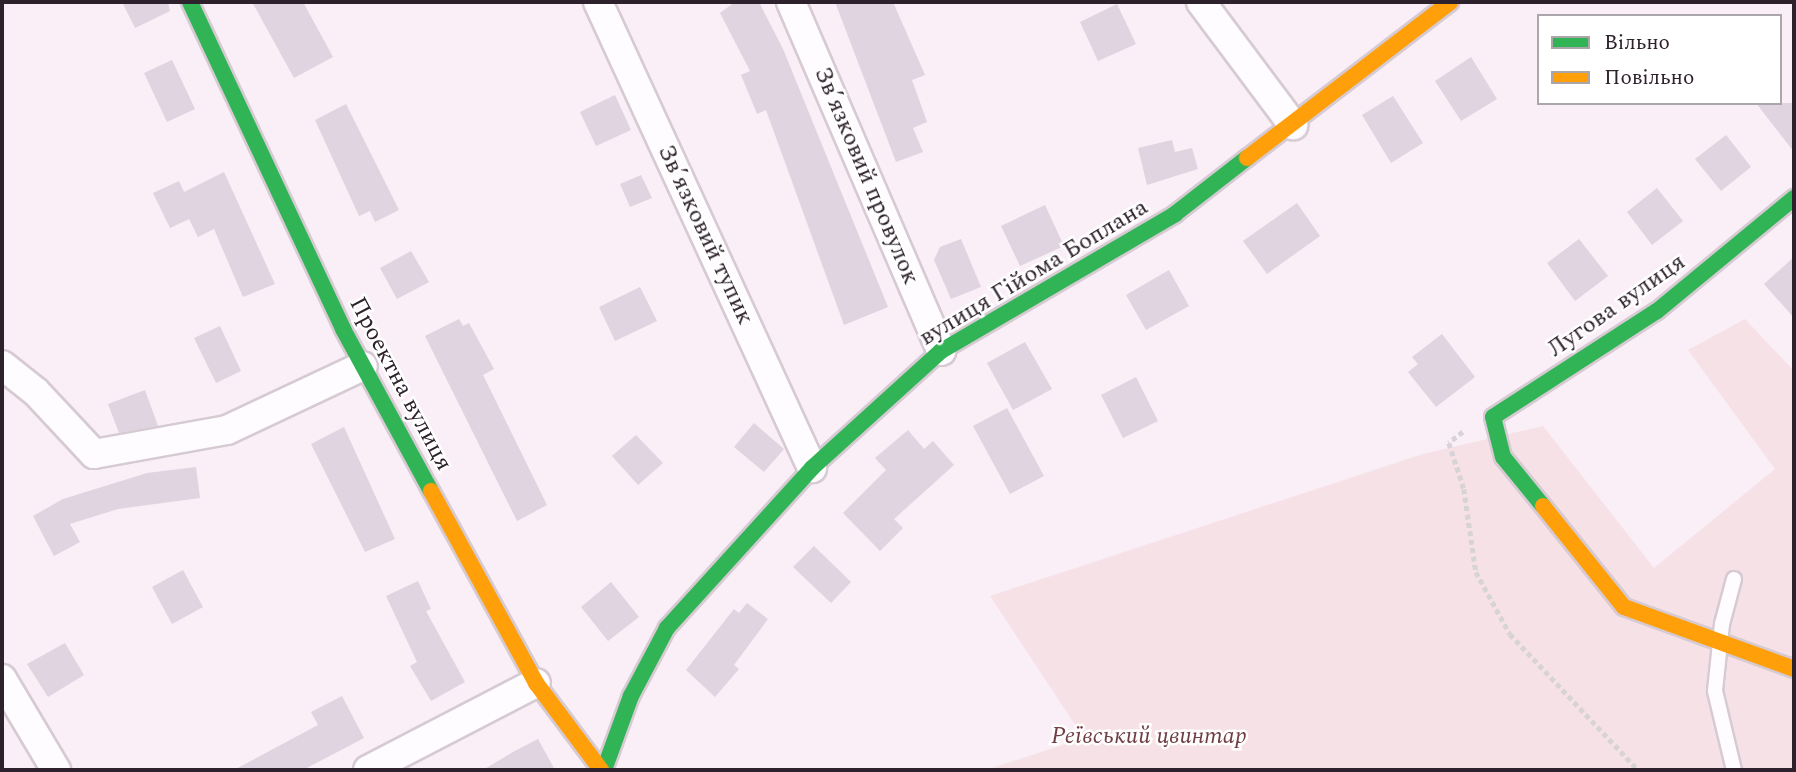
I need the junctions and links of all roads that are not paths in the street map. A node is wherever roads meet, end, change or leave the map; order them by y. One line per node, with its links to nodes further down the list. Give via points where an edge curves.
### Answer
1 (190, 2): 10 (street, Проектна вулиця)
2 (598, 2): 11 (street, Звʼязковий тупик)
3 (791, 2): 8 (street, Звʼязковий провулок)
4 (1202, 2): 6 (street)
5 (1450, 2): 6 (street, вулиця Гійома Боплана)
6 (1293, 125): 8 (street, вулиця Гійома Боплана, via 1175,214)
7 (1794, 198): 13 (street, Лугова вулиця, via 1657,311 1493,417 1503,457 1624,607)
8 (941, 351): 11 (street, вулиця Гійома Боплана)
9 (2, 365): 10 (street, via 94,454 227,430)
10 (363, 366): 15 (street, Проектна вулиця)
11 (812, 468): 18 (street, вулиця Гійома Боплана, via 667,628 631,696)
12 (1734, 579): 19 (lane, via 1722,624 1715,691)
13 (1794, 669)
14 (2, 679): 16 (street)
15 (536, 683): 17 (street); 18 (street, Проектна вулиця)
16 (56, 770)
17 (368, 770)
18 (603, 770)
19 (1734, 770)

